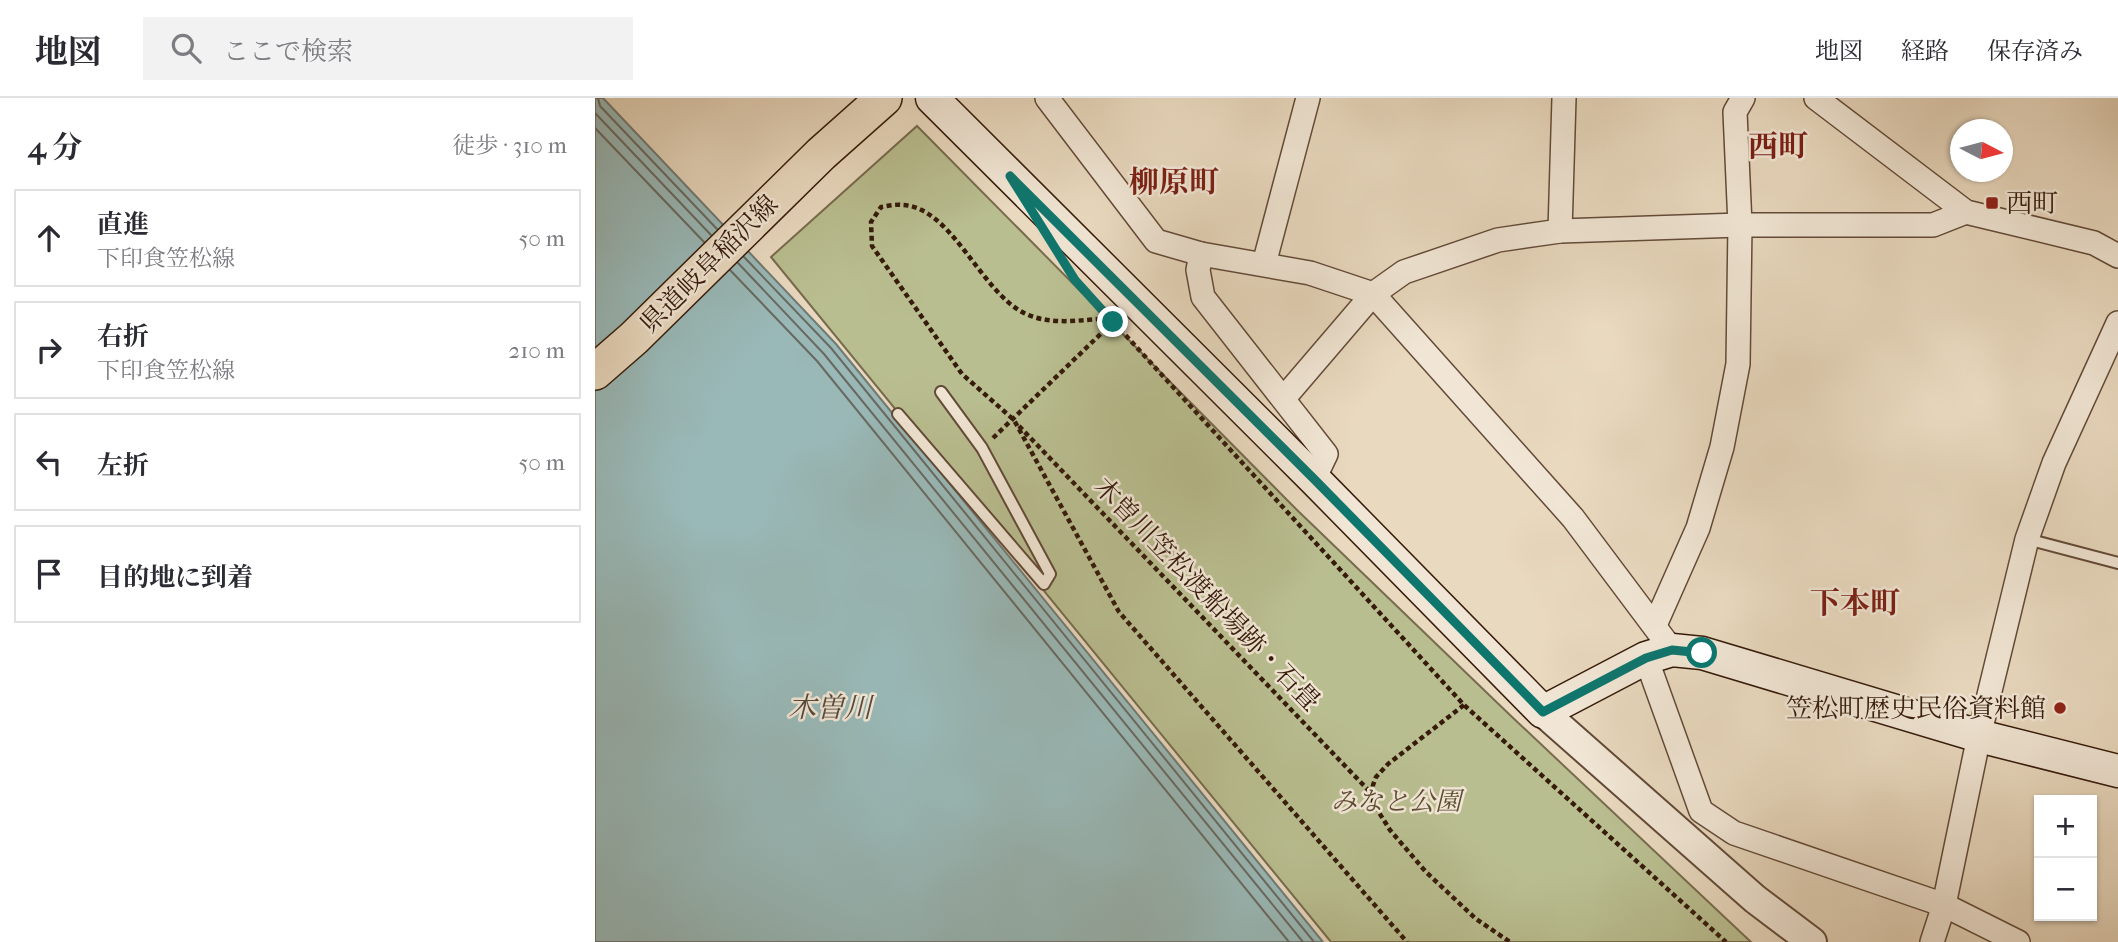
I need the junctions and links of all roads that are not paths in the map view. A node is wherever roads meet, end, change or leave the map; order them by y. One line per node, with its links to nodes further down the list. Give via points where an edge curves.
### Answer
1 (884, 98): 16 (main road, 県道岐阜稲沢線)
2 (932, 98): 20 (main road)
3 (1048, 98): 11 (street, via 1156,241)
4 (1308, 98): 13 (street)
5 (1564, 98): 10 (street)
6 (1743, 98): 9 (street, via 1735,112)
7 (1816, 98): 8 (street)
8 (1966, 212): 9 (street, via 1933,225); 12 (street, via 2094,243)
9 (1740, 225): 10 (street); 23 (street, via 1738,364 1722,447)
10 (1560, 231): 14 (street, via 1498,240 1404,272)
11 (1201, 254): 13 (street); 18 (street, via 1198,270 1203,297)
12 (2118, 256)
13 (1264, 264): 14 (street, via 1310,273)
14 (1373, 294): 18 (street); 23 (street, via 1573,518)
15 (2118, 323): 21 (street, via 2054,463)
16 (595, 372)
17 (941, 393): 19 (lane, via 982,448 1050,575 1044,584)
18 (1284, 398): 20 (street, via 1327,454)
19 (898, 414)
20 (1314, 479): 24 (main road)
21 (2027, 539): 22 (lane); 25 (street)
22 (2118, 563)
23 (1658, 644): 24 (main road); 25 (main road); 27 (street, via 1701,811 1734,833)
24 (1543, 712): 28 (street, via 1755,899)
25 (1979, 736): 26 (main road); 27 (street)
26 (2118, 771)
27 (1944, 905): 29 (street); 30 (street)
28 (1812, 942)
29 (1932, 942)
30 (2018, 942)

